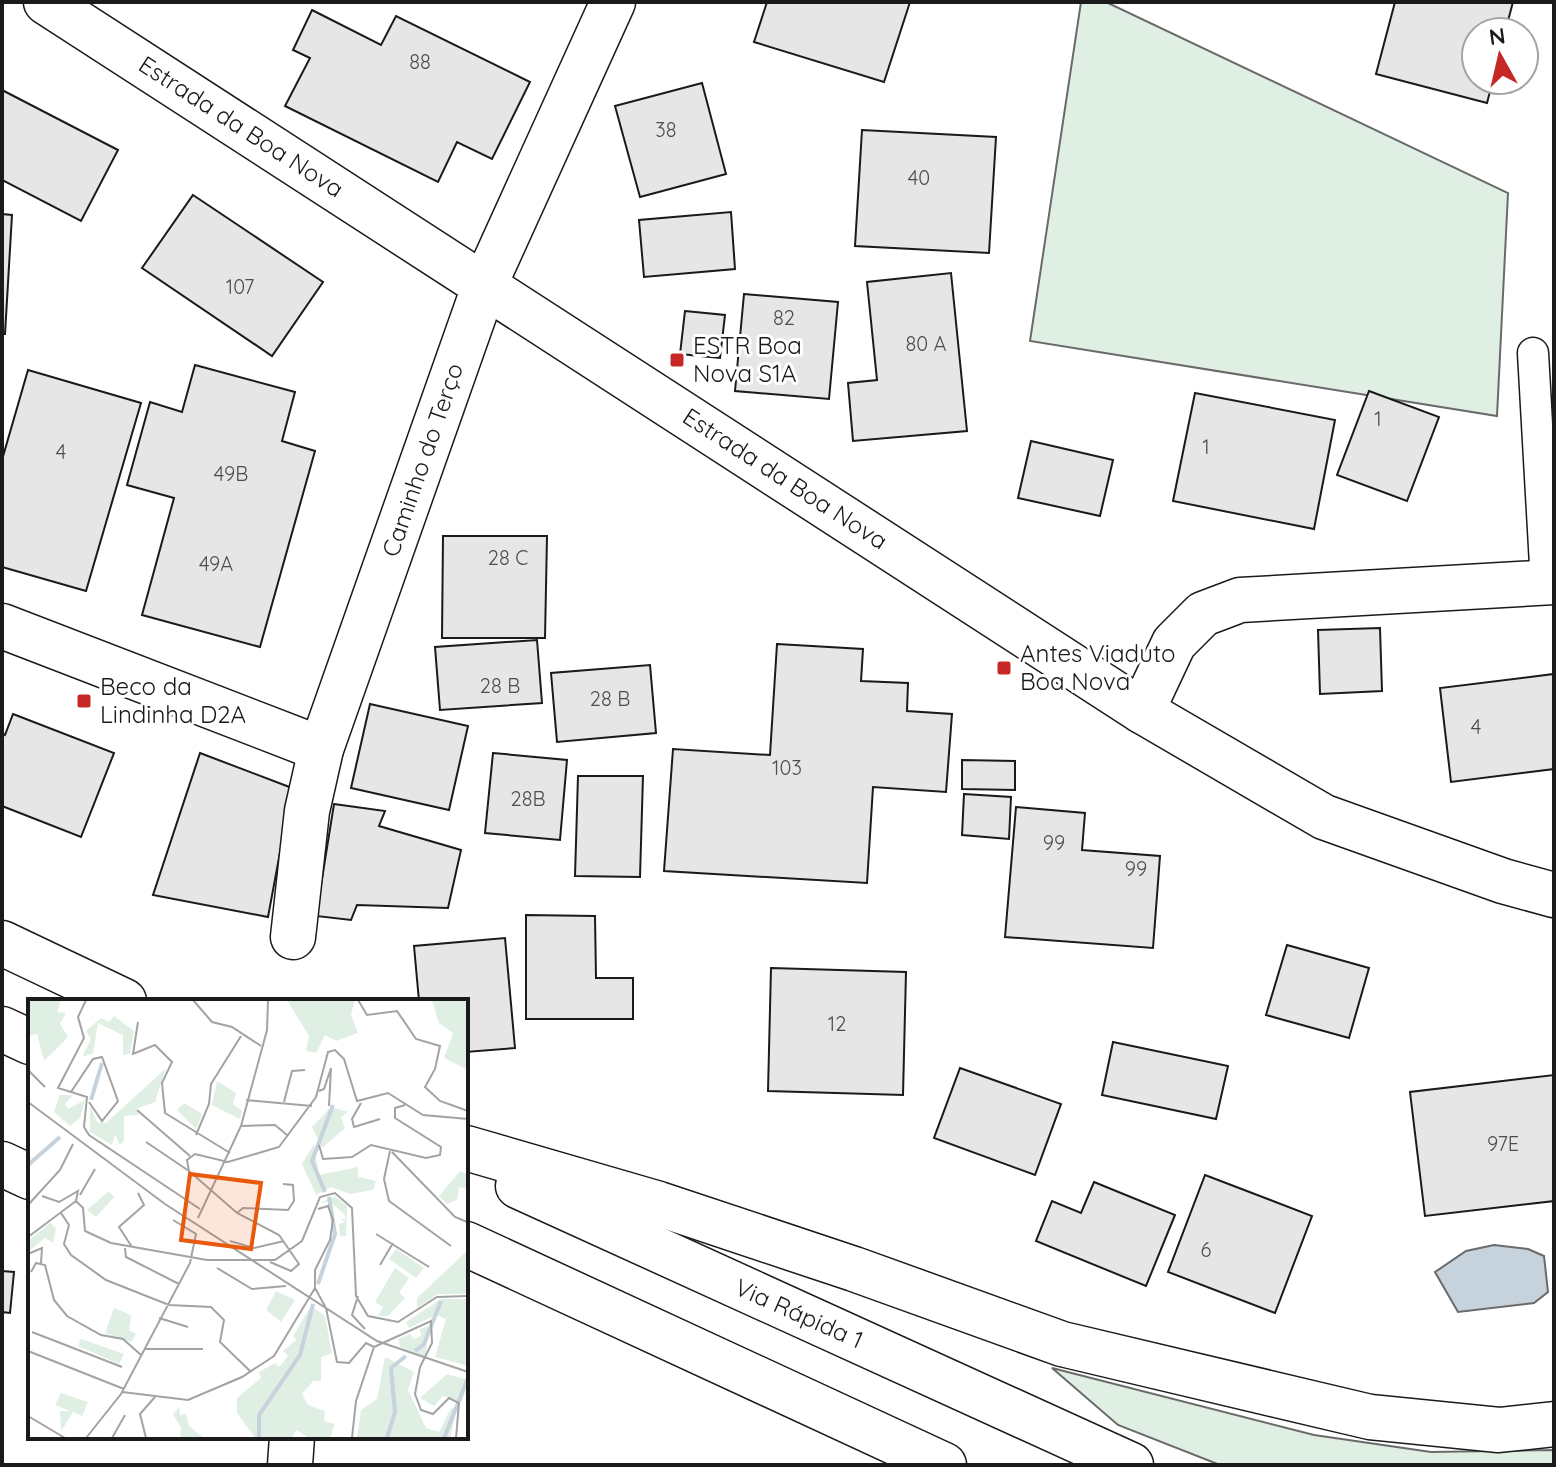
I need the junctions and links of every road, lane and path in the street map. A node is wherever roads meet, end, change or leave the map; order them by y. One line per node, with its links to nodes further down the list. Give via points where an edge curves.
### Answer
1 (46, 2): 3 (main road, Estrada da Boa Nova)
2 (613, 2): 3 (main road, Caminho do Terço)
3 (485, 284): 7 (main road, Estrada da Boa Nova); 8 (main road, Caminho do Terço)
4 (1533, 353): 5 (lane)
5 (1550, 583): 7 (main road, via 1240,600 1203,614 1174,643)
6 (2, 626): 8 (main road)
7 (1142, 711): 9 (main road, Estrada da Boa Nova, via 1324,817)
8 (321, 749): 10 (main road, Caminho do Terço, via 307,811)
9 (1554, 895)
10 (293, 937)
11 (2, 943): 12 (main road)
12 (120, 999)
13 (2, 1029): 14 (main road)
14 (28, 1041)
15 (468, 1149): 20 (main road, via 689,1214 1062,1344 1370,1417 1499,1430)
16 (468, 1163): 24 (main road, Via Rápida 1)
17 (2, 1164): 18 (main road)
18 (28, 1176)
19 (468, 1245): 23 (main road)
20 (1554, 1424)
21 (292, 1439): 22 (main road)
22 (290, 1465)
23 (944, 1465)
24 (1131, 1465)

